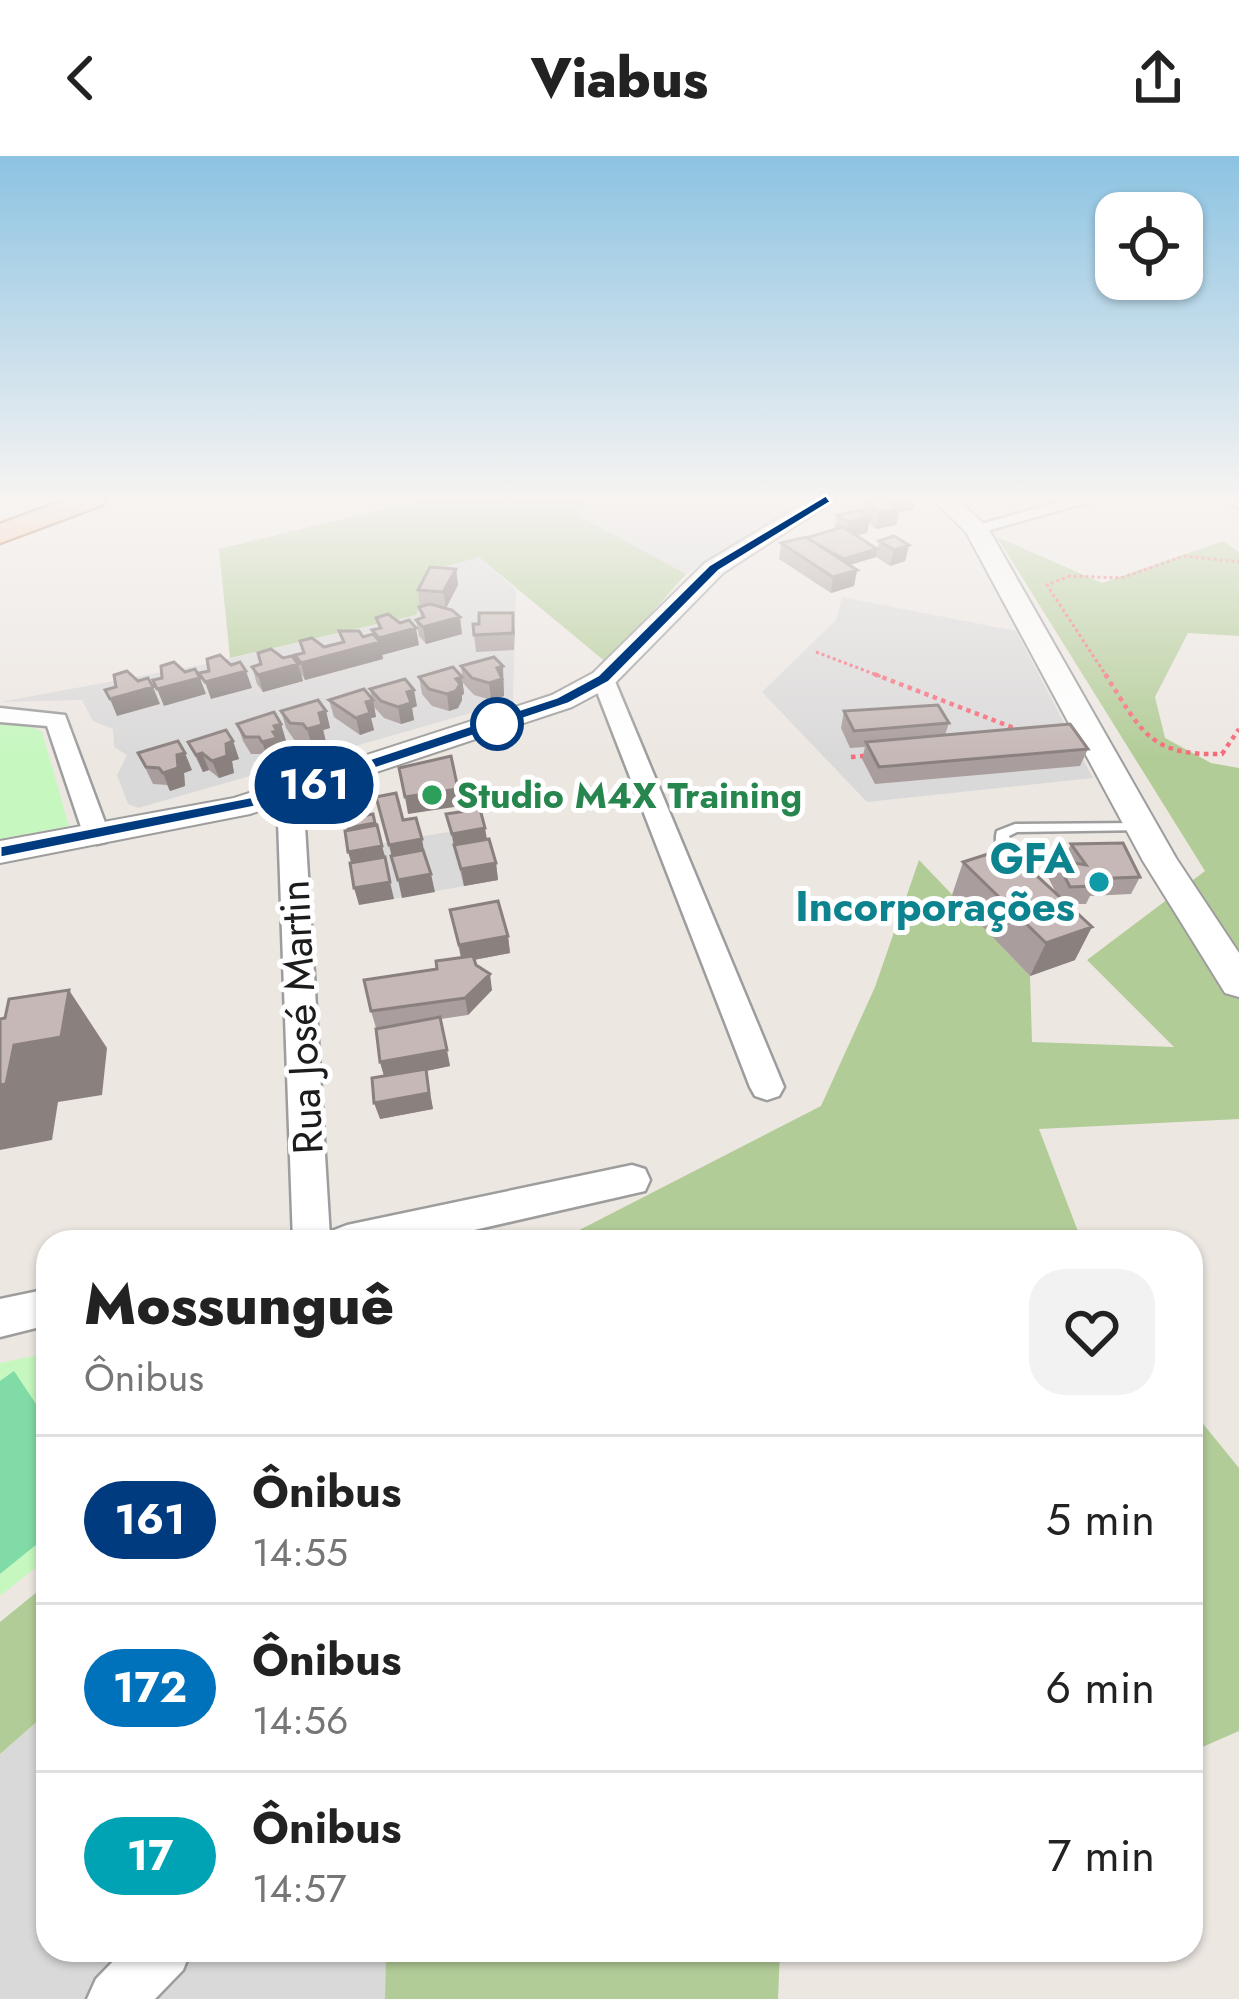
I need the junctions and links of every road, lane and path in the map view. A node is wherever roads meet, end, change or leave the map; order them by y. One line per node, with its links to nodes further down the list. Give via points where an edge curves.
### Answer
1 (697, 585): 5 (street)
2 (1007, 585): 12 (street)
3 (1048, 585): 7 (path, via 1142,731 1178,754 1222,754)
4 (816, 652): 8 (path)
5 (603, 679): 11 (street, via 535,712); 17 (street)
6 (0, 715): 13 (street, via 57,720)
7 (1239, 730)
8 (1024, 732)
9 (872, 755): 10 (path)
10 (850, 757)
11 (290, 793): 13 (street); 19 (street, Rua José Martin)
12 (1141, 827): 15 (lane, via 1002,834); 16 (street)
13 (97, 836): 14 (street)
14 (0, 852)
15 (1027, 882)
16 (1239, 983)
17 (767, 1087)
18 (632, 1180): 20 (street)
19 (311, 1230)
20 (402, 1230)
21 (36, 1310): 22 (street)
22 (0, 1318)
23 (151, 1962): 24 (street)
24 (116, 1999)

